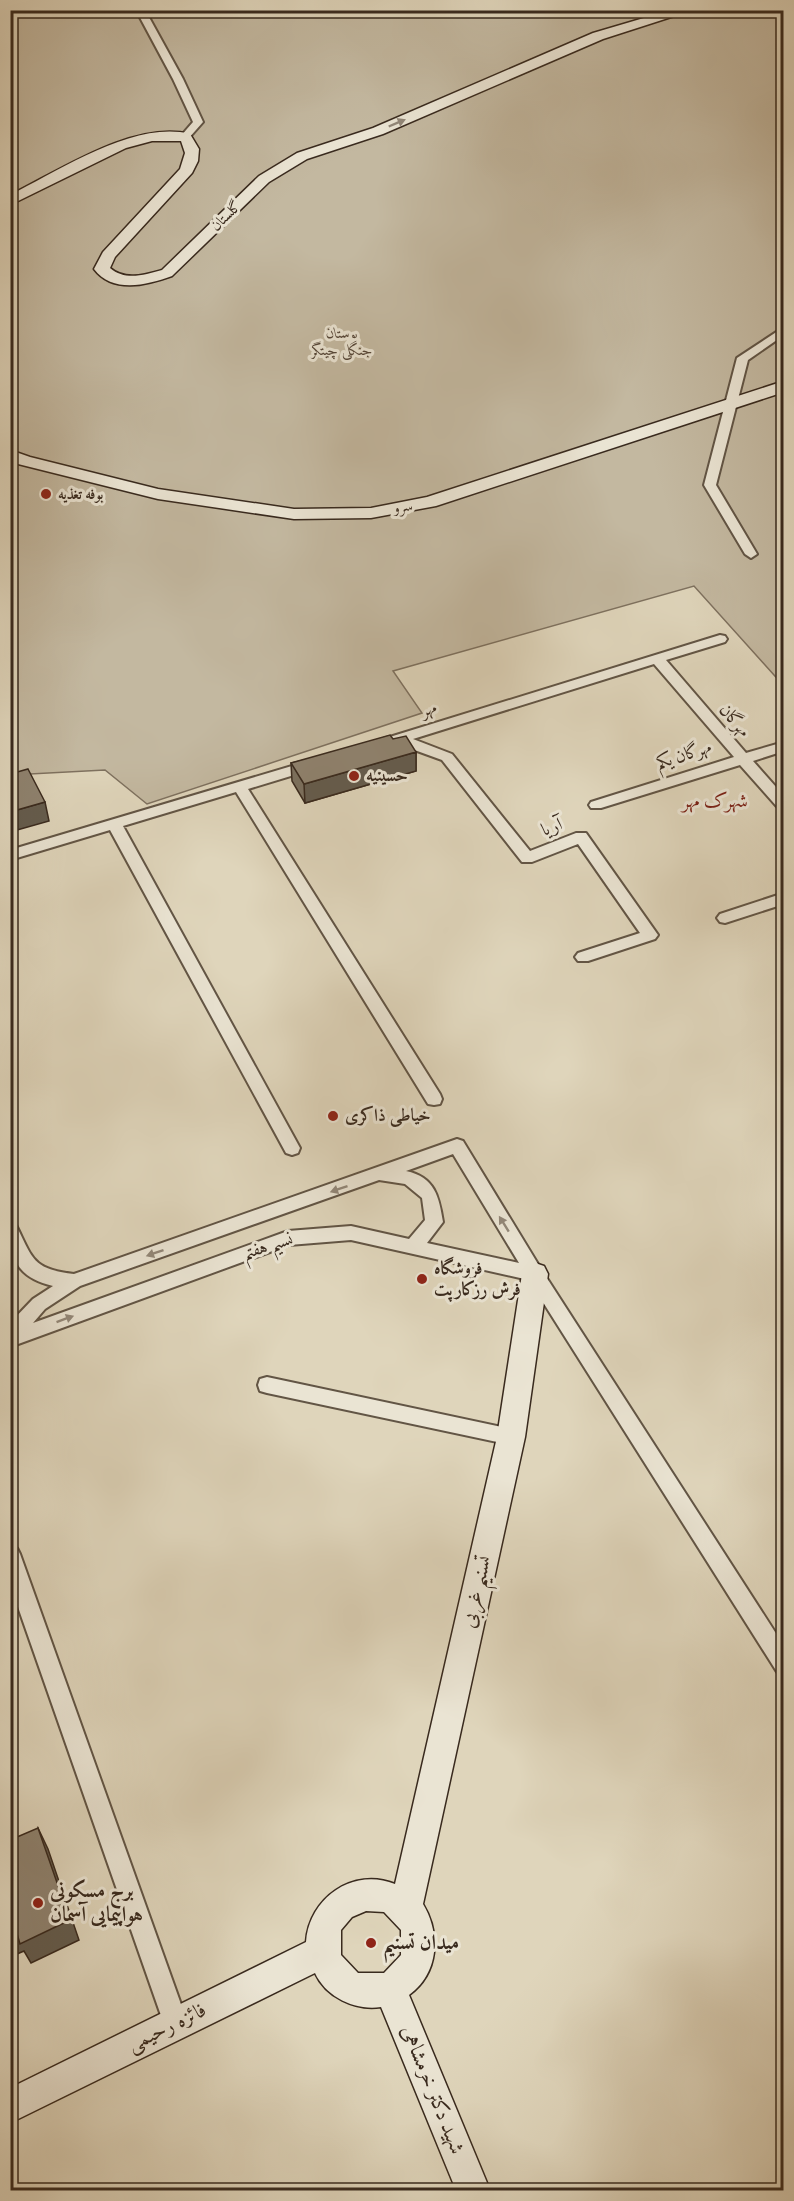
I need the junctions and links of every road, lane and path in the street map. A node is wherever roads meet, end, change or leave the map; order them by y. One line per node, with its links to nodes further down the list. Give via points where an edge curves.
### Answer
1 (140, 10): 6 (street, via 198,122)
2 (661, 10): 4 (street)
3 (687, 10): 7 (street, گلستان, one-way to 3, via 378,131 598,36)
4 (560, 37)
5 (461, 80): 7 (street)
6 (185, 137): 7 (street, گلستان, via 193,153 187,170 108,255 102,270 108,275 122,280 148,280 167,273 264,179); 8 (street, via 140,138)
7 (302, 156)
8 (10, 201)
9 (783, 330): 11 (street, via 743,358)
10 (783, 386): 11 (street, سرو)
11 (730, 405): 12 (street, سرو, via 430,502 371,513 294,514 158,494); 13 (street, via 710,485)
12 (10, 455)
13 (751, 554)
14 (720, 639): 15 (street, مهر)
15 (657, 659): 16 (street, مهر); 19 (street, مهرگان)
16 (399, 738): 18 (street, مهر); 28 (street, آریا, via 447,757 527,858 581,837 650,935)
17 (783, 746): 19 (street, مهرگان یکم)
18 (366, 749)
19 (742, 758): 22 (street, مهرگان یکم); 23 (street, مهرگان)
20 (322, 762): 21 (street)
21 (240, 787): 24 (street); 29 (street)
22 (596, 805)
23 (783, 806)
24 (114, 824): 25 (street); 30 (street)
25 (10, 855)
26 (783, 898): 27 (street)
27 (725, 918)
28 (583, 957)
29 (434, 1099)
30 (292, 1148)
31 (380, 1175): 33 (street, via 409,1178 430,1195 434,1222); 34 (street, one-way to 31, via 457,1146); 35 (street, one-way to 35)
32 (10, 1230): 35 (street, via 32,1271 50,1280)
33 (414, 1245): 34 (street, نسیم هفتم); 36 (street, نسیم هفتم, one-way to 33, via 288,1238 351,1233)
34 (535, 1274): 38 (street, تسنیم غربی); 40 (street)
35 (74, 1281): 36 (street, via 39,1304)
36 (10, 1338)
37 (267, 1385): 38 (street)
38 (511, 1437): 41 (street, تسنیم غربی)
39 (10, 1554): 44 (street)
40 (783, 1665)
41 (406, 1908): 42 (street, via 379,1893 350,1898 329,1920); 43 (street, via 419,1936 418,1952 408,1973)
42 (324, 1951): 43 (street, via 328,1965 348,1987 376,1993); 44 (street, فائزه رحیمی)
43 (390, 1989): 46 (street, شهید دکتر خرمشاهی)
44 (176, 2024): 45 (street, فائزه رحیمی)
45 (10, 2106)
46 (473, 2190)

